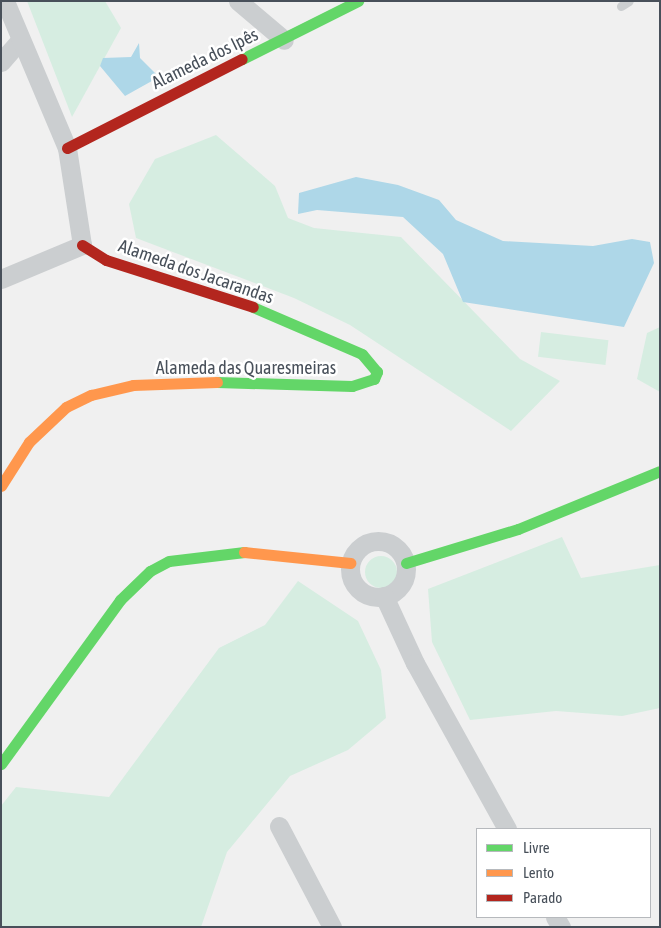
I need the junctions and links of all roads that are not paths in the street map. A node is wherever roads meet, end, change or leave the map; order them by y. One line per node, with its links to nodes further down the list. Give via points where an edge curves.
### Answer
1 (5, 1): 4 (street)
2 (238, 1): 5 (street)
3 (358, 1): 5 (street, Alameda dos Ipês)
4 (20, 40): 6 (street); 7 (street)
5 (284, 40): 7 (street, Alameda dos Ipês)
6 (1, 62)
7 (67, 148): 8 (street)
8 (82, 245): 9 (street); 10 (street, Alameda dos Jacarandas, via 106,260 244,303 362,354)
9 (1, 279)
10 (377, 372): 12 (street, Alameda das Quaresmeiras, via 374,379 352,386 195,381 133,386 91,395 66,407 29,442)
11 (660, 471): 14 (street, via 518,529)
12 (1, 486)
13 (350, 562): 14 (street, via 364,544 382,541 397,548); 15 (street, via 350,576 360,592); 16 (street, via 265,552 221,553 169,561 150,571 120,600)
14 (406, 563): 15 (street, via 402,585)
15 (384, 596): 18 (street, via 414,663)
16 (1, 764)
17 (279, 826): 19 (street)
18 (506, 828)
19 (332, 927)

